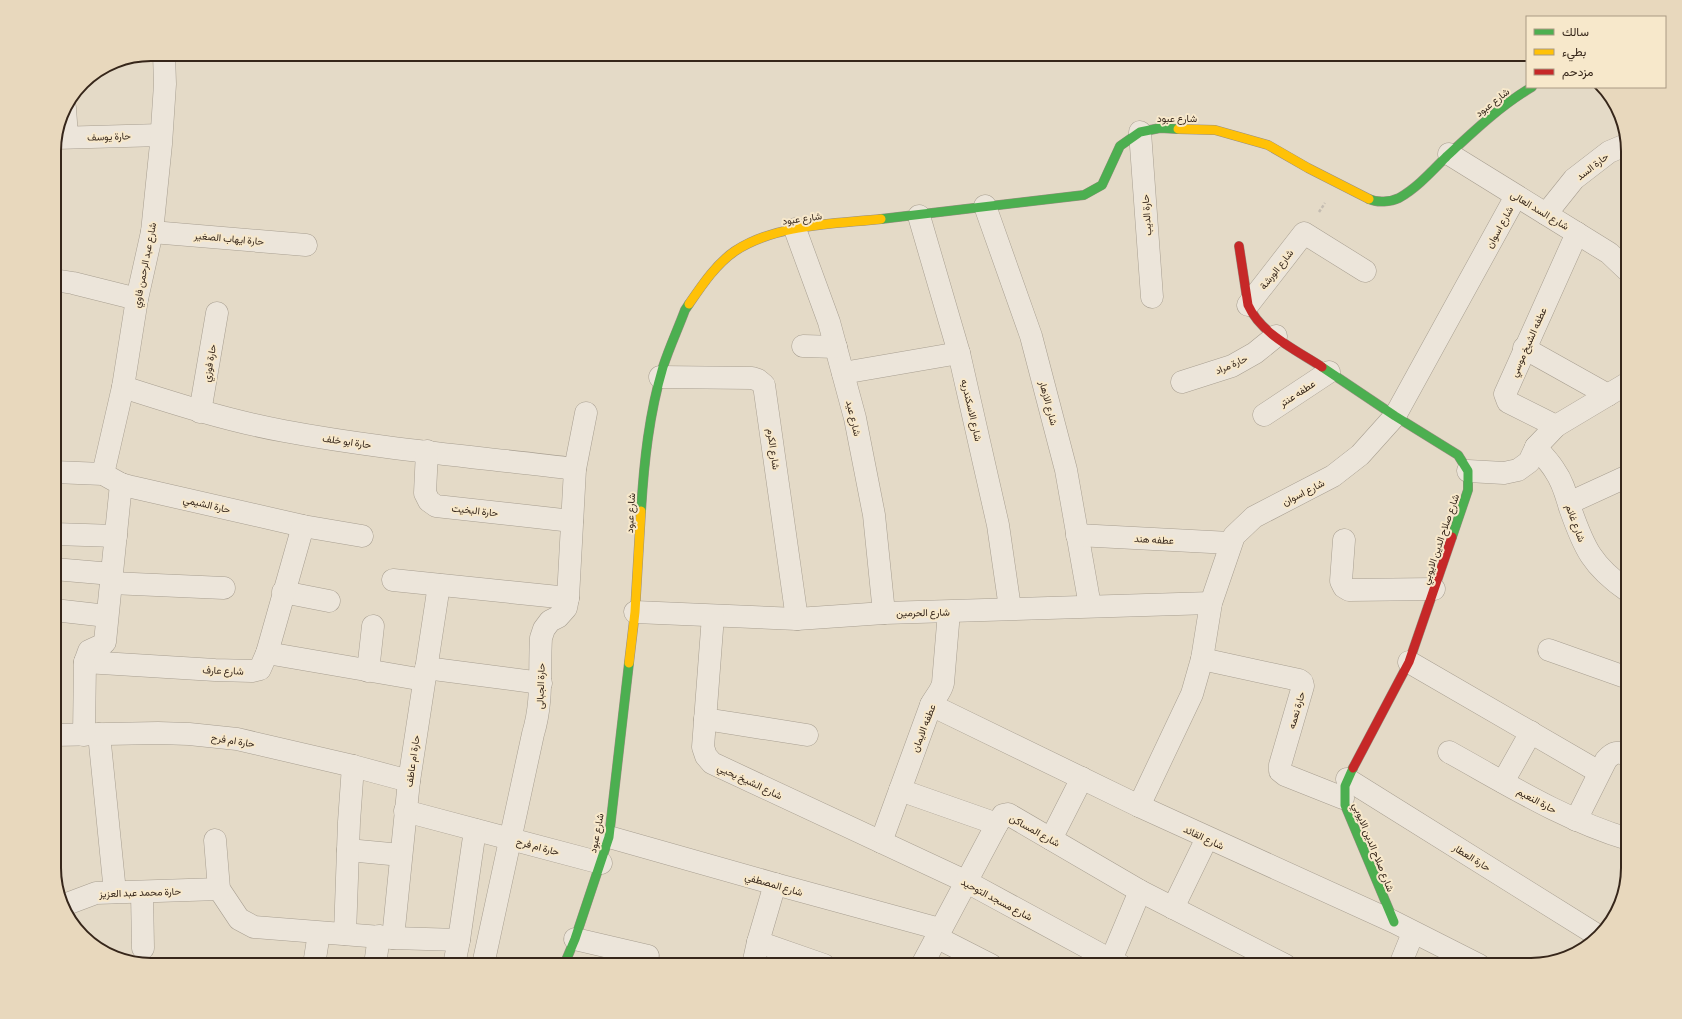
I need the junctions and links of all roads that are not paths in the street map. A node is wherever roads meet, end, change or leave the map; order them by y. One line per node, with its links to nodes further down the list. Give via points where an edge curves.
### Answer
1 (164, 61): 4 (street, شارع عبد الرحمن فاوي)
2 (1530, 88): 7 (street, شارع عبود, via 1509,101)
3 (1140, 132): 7 (street, شارع عبود, via 1160,128 1215,130 1268,145 1375,202 1397,199 1415,187); 9 (street, شارع عبود, via 1120,146 1102,185 1084,195); 20 (street, حارة الديب)
4 (161, 135): 5 (street, حارة يوسف); 13 (street, شارع عبد الرحمن فاوي)
5 (62, 138)
6 (1621, 147): 10 (street, حارة السد, via 1609,152 1574,179)
7 (1449, 154): 8 (street, شارع السد العالى)
8 (1516, 196): 10 (street, شارع السد العالى); 39 (street, شارع اسوان)
9 (985, 206): 11 (street, شارع عبود); 52 (street, شارع الازهار, via 1031,336 1066,470)
10 (1546, 214): 14 (street, شارع السد العالى)
11 (919, 216): 12 (street, شارع عبود); 28 (street, شارع الاسكندريه)
12 (795, 230): 26 (street, شارع عيد); 31 (street, شارع عبود, via 770,234 735,251 706,278 685,310)
13 (152, 232): 15 (street, حارة ايهاب الصغير); 21 (street, شارع عبد الرحمن فاوي)
14 (1577, 233): 17 (street, شارع السد العالى); 27 (street, عطفه الشيخ موسي)
15 (306, 245)
16 (1239, 246): 22 (street)
17 (1621, 260)
18 (1365, 270): 22 (street, شارع الورشة, via 1304,233)
19 (61, 281): 21 (street)
20 (1152, 297)
21 (137, 299): 33 (street, شارع عبد الرحمن فاوي)
22 (1248, 305): 24 (street, via 1263,328)
23 (217, 313): 36 (street, حارة فوزي)
24 (1276, 336): 29 (street); 32 (street, حارة مراد, via 1255,353 1232,366)
25 (803, 346): 26 (street)
26 (836, 347): 30 (street, شارع عيد)
27 (1524, 348): 35 (street); 40 (street, عطفه الشيخ موسي, via 1505,394 1506,398 1508,402)
28 (959, 353): 30 (street); 69 (street, شارع الاسكندريه, via 998,525)
29 (1329, 372): 38 (street, عطفه عنتر); 39 (street)
30 (843, 373): 73 (street, شارع عيد, via 855,418 874,515)
31 (660, 377): 71 (street, شارع عبود, via 644,460); 76 (street, شارع الكرم, via 752,378 764,385)
32 (1182, 382)
33 (123, 387): 36 (street, حارة ابو خلف); 46 (street, شارع عبد الرحمن فاوي)
34 (1621, 387): 35 (street)
35 (1608, 395): 40 (street)
36 (200, 412): 42 (street, حارة ابو خلف, via 283,431)
37 (586, 413): 43 (street, حارة الجبالى)
38 (1264, 415)
39 (1395, 416): 44 (street, via 1458,455); 56 (street, شارع اسوان, via 1360,455 1333,476 1254,517)
40 (1556, 426): 41 (street)
41 (1536, 447): 44 (street, via 1529,462 1518,470 1504,473); 48 (street, شارع غانم, via 1556,471)
42 (427, 451): 43 (street, حارة ابو خلف); 49 (street, حارة البخيت, via 425,493 429,501 436,506)
43 (575, 469): 49 (street, حارة الجبالى)
44 (1468, 471): 63 (street, شارع صلاح الدين الايوبي, via 1468,490)
45 (61, 473): 46 (street, حارة الشيمي)
46 (112, 479): 50 (street, حارة الشيمي); 53 (street, شارع عبد الرحمن فاوي)
47 (1621, 479): 48 (street)
48 (1569, 503): 61 (street, شارع غانم, via 1580,539 1592,560)
49 (572, 521): 65 (street, حارة الجبالى)
50 (303, 526): 54 (street, حارة الشيمي); 64 (street, شارع عارف)
51 (61, 534): 53 (street)
52 (1077, 535): 56 (street, عطفه هند); 68 (street, شارع الازهار)
53 (116, 536): 58 (street, شارع عبد الرحمن فاوي)
54 (362, 536)
55 (1344, 540): 63 (street, via 1341,581 1349,590)
56 (1230, 543): 67 (street, شارع اسوان)
57 (61, 570): 58 (street)
58 (111, 578): 62 (street); 74 (street, شارع عبد الرحمن فاوي)
59 (393, 580): 60 (street)
60 (439, 585): 65 (street); 84 (street, حارة ام عاطف)
61 (1621, 586)
62 (224, 588)
63 (1434, 588): 82 (street, شارع صلاح الدين الايوبي)
64 (283, 592): 66 (street); 79 (street, شارع عارف)
65 (568, 598): 86 (street, حارة الجبالى, via 566,608 550,621 541,638)
66 (329, 601)
67 (1211, 603): 68 (street, شارع الحرمين); 80 (street, شارع اسوان)
68 (1090, 606): 69 (street, شارع الحرمين)
69 (1010, 608): 72 (street, شارع الحرمين)
70 (61, 611): 74 (street)
71 (635, 612): 75 (street, شارع الحرمين); 107 (street, شارع عبود)
72 (949, 612): 73 (street, شارع الحرمين); 87 (street, عطفه الايمان, via 943,683 941,691)
73 (884, 613): 76 (street, شارع الحرمين)
74 (107, 616): 81 (street, شارع عبد الرحمن فاوي, via 105,642 89,651)
75 (713, 616): 76 (street, شارع الحرمين); 88 (street, شارع الشيخ يحيي)
76 (797, 619)
77 (372, 626): 83 (street)
78 (1549, 650): 85 (street)
79 (267, 653): 81 (street, شارع عارف, via 260,669 252,671); 83 (street)
80 (1202, 659): 100 (street, حارة نعمه, via 1302,682 1280,771 1285,775); 102 (street, شارع اسوان, via 1192,694)
81 (85, 662): 90 (street)
82 (1409, 662): 89 (street); 100 (street, شارع صلاح الدين الايوبي)
83 (368, 671): 84 (street)
84 (425, 674): 86 (street); 98 (street, حارة ام عاطف)
85 (1621, 676)
86 (540, 683): 110 (street, حارة الجبالى, via 538,716)
87 (931, 705): 97 (street, شارع القائد); 101 (street, عطفه الايمان)
88 (705, 719): 92 (street); 113 (street, شارع الشيخ يحيي, via 703,747 712,763)
89 (1531, 732): 96 (street); 99 (street)
90 (91, 734): 91 (street, حارة ام فرح); 95 (street, حارة ام فرح, via 189,734 237,739); 121 (street)
91 (61, 735)
92 (807, 735)
93 (1449, 752): 99 (street, حارة النعيم)
94 (1621, 753): 96 (street, via 1611,754)
95 (353, 766): 98 (street, حارة ام فرح); 114 (street)
96 (1599, 772): 104 (street)
97 (1082, 778): 102 (street, شارع القائد); 111 (street)
98 (408, 781): 103 (street, حارة ام عاطف)
99 (1503, 782): 104 (street, حارة النعيم)
100 (1345, 789): 125 (street, شارع صلاح الدين الايوبي, via 1366,857); 129 (street, حارة العطار)
101 (900, 790): 105 (street); 113 (street, عطفه الايمان)
102 (1139, 806): 109 (street, شارع القائد)
103 (405, 811): 106 (street, حارة ام فرح); 115 (street, حارة ام عاطف)
104 (1576, 820): 108 (street, حارة النعيم)
105 (997, 824): 111 (street, شارع المساكن, via 1003,815 1008,814); 117 (street, شارع المساكن)
106 (476, 830): 110 (street, حارة ام فرح); 133 (street)
107 (609, 837): 116 (street, شارع عبود); 118 (street, شارع المصطفي)
108 (1621, 837)
109 (1207, 838): 124 (street); 125 (street, شارع القائد)
110 (510, 839): 116 (street, حارة ام فرح); 140 (street, حارة الجبالى)
111 (1051, 839): 120 (street, شارع المساكن)
112 (215, 840): 119 (street)
113 (881, 842): 117 (street, شارع مسجد التوحيد)
114 (348, 850): 115 (street); 130 (street)
115 (401, 854): 131 (street, حارة ام عاطف)
116 (601, 863): 132 (street, شارع عبود)
117 (966, 882): 127 (street, شارع المساكن); 146 (street, شارع مسجد التوحيد)
118 (775, 884): 127 (street, شارع المصطفي); 134 (street)
119 (219, 890): 122 (street, حارة محمد عبد العزيز); 126 (street, via 239,919 254,927)
120 (1140, 890): 124 (street, شارع المساكن); 147 (street)
121 (115, 892): 122 (street, حارة محمد عبد العزيز); 123 (street, حارة محمد عبد العزيز, via 96,893)
122 (142, 893): 135 (street)
123 (70, 907)
124 (1173, 908): 148 (street, شارع المساكن)
125 (1394, 922): 128 (street, شارع القائد)
126 (319, 933): 130 (street); 137 (street)
127 (938, 933): 144 (street, شارع المساكن); 145 (street, شارع المصطفي)
128 (1413, 933): 149 (street); 150 (street, شارع القائد)
129 (1594, 933)
130 (345, 934): 131 (street)
131 (386, 937): 133 (street); 138 (street, حارة ام عاطف)
132 (575, 939): 136 (street); 141 (street, شارع عبود)
133 (459, 940): 139 (street)
134 (758, 942): 142 (street); 143 (street)
135 (143, 948)
136 (648, 956)
137 (315, 958)
138 (378, 958)
139 (455, 958)
140 (484, 958)
141 (567, 958)
142 (755, 958)
143 (804, 958)
144 (926, 958)
145 (979, 958)
146 (1104, 958)
147 (1115, 958)
148 (1271, 958)
149 (1403, 958)
150 (1465, 958)

